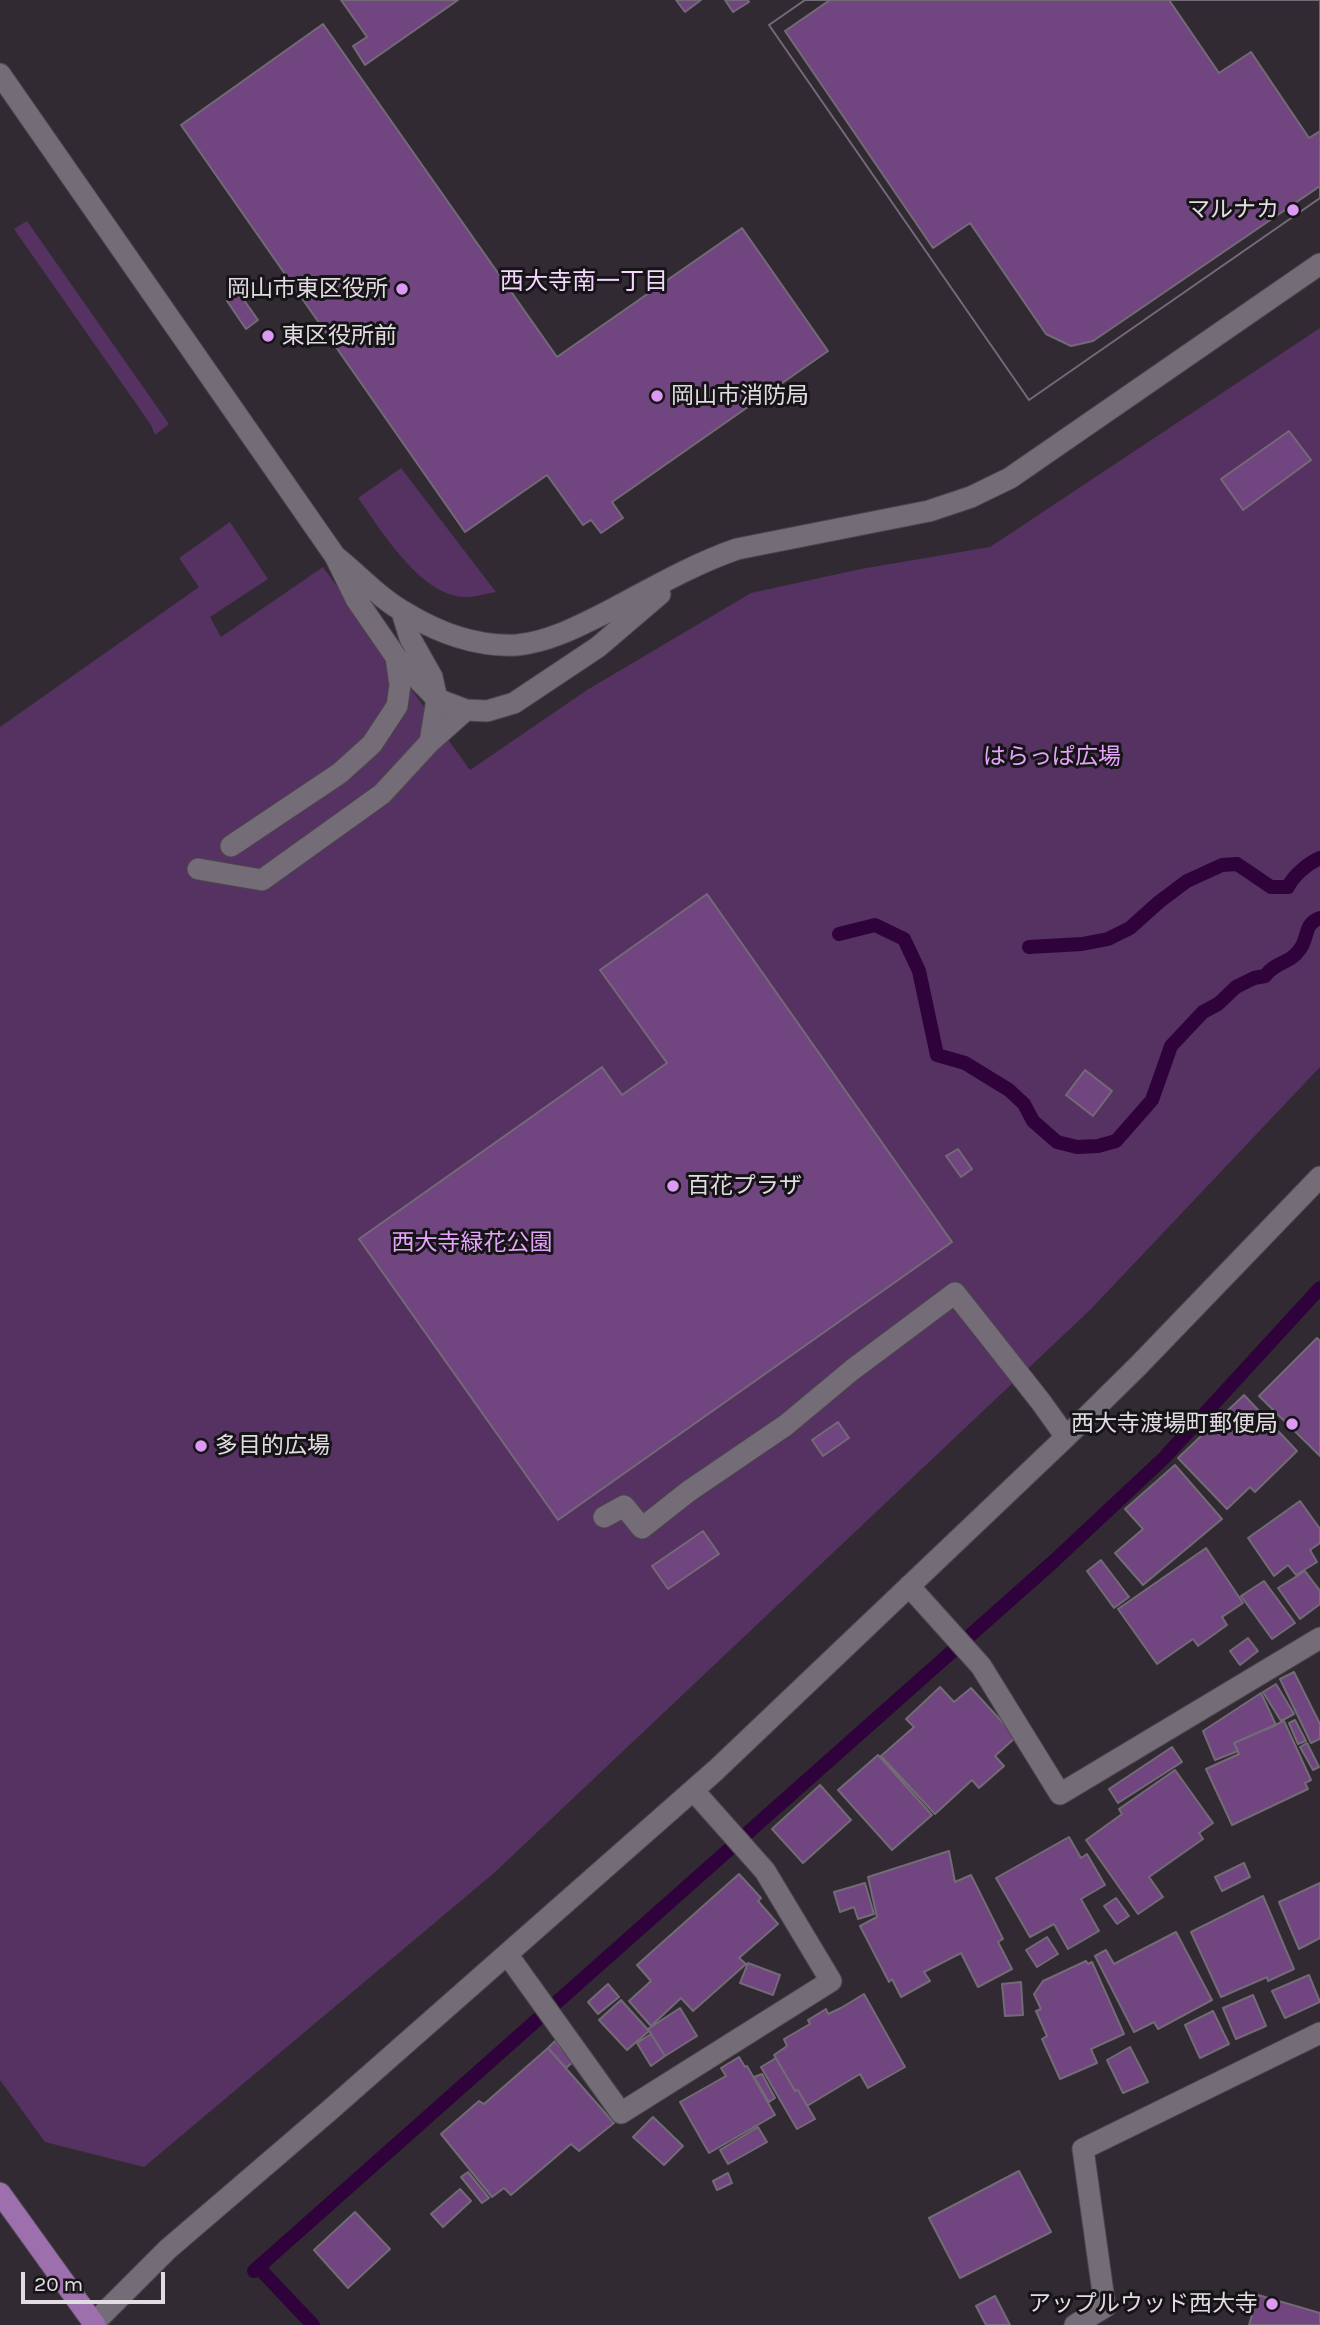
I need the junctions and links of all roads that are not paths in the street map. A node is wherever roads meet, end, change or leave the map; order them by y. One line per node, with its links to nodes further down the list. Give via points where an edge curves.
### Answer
1 (0, 74): 3 (street)
2 (1320, 264): 4 (street, via 1010,478 971,497 929,511 737,549)
3 (335, 556): 5 (street); 6 (street, via 356,599)
4 (687, 570): 5 (street, via 576,628 518,645 467,640); 8 (street, via 598,647 514,703 487,711)
5 (402, 612): 7 (street, via 410,638 432,677)
6 (396, 657): 7 (street); 10 (street, via 397,706 372,744 340,773)
7 (436, 699): 8 (street); 9 (street)
8 (466, 710): 9 (street)
9 (430, 741): 11 (street, via 382,794 262,880)
10 (231, 846)
11 (198, 869)
12 (1320, 1177): 13 (street)
13 (1066, 1437): 14 (street, via 955,1293 786,1426 642,1528 624,1506); 15 (street)
14 (604, 1517)
15 (909, 1586): 16 (street, via 981,1666 1060,1794); 17 (street)
16 (1320, 1639)
17 (693, 1790): 18 (street); 18 (street, via 765,1871 831,1981 621,2113)
18 (507, 1954): 21 (street, via 168,2249)
19 (1320, 2033): 22 (street, via 1083,2149 1105,2307)
20 (0, 2193): 21 (main road)
21 (94, 2325)
22 (1075, 2325)

